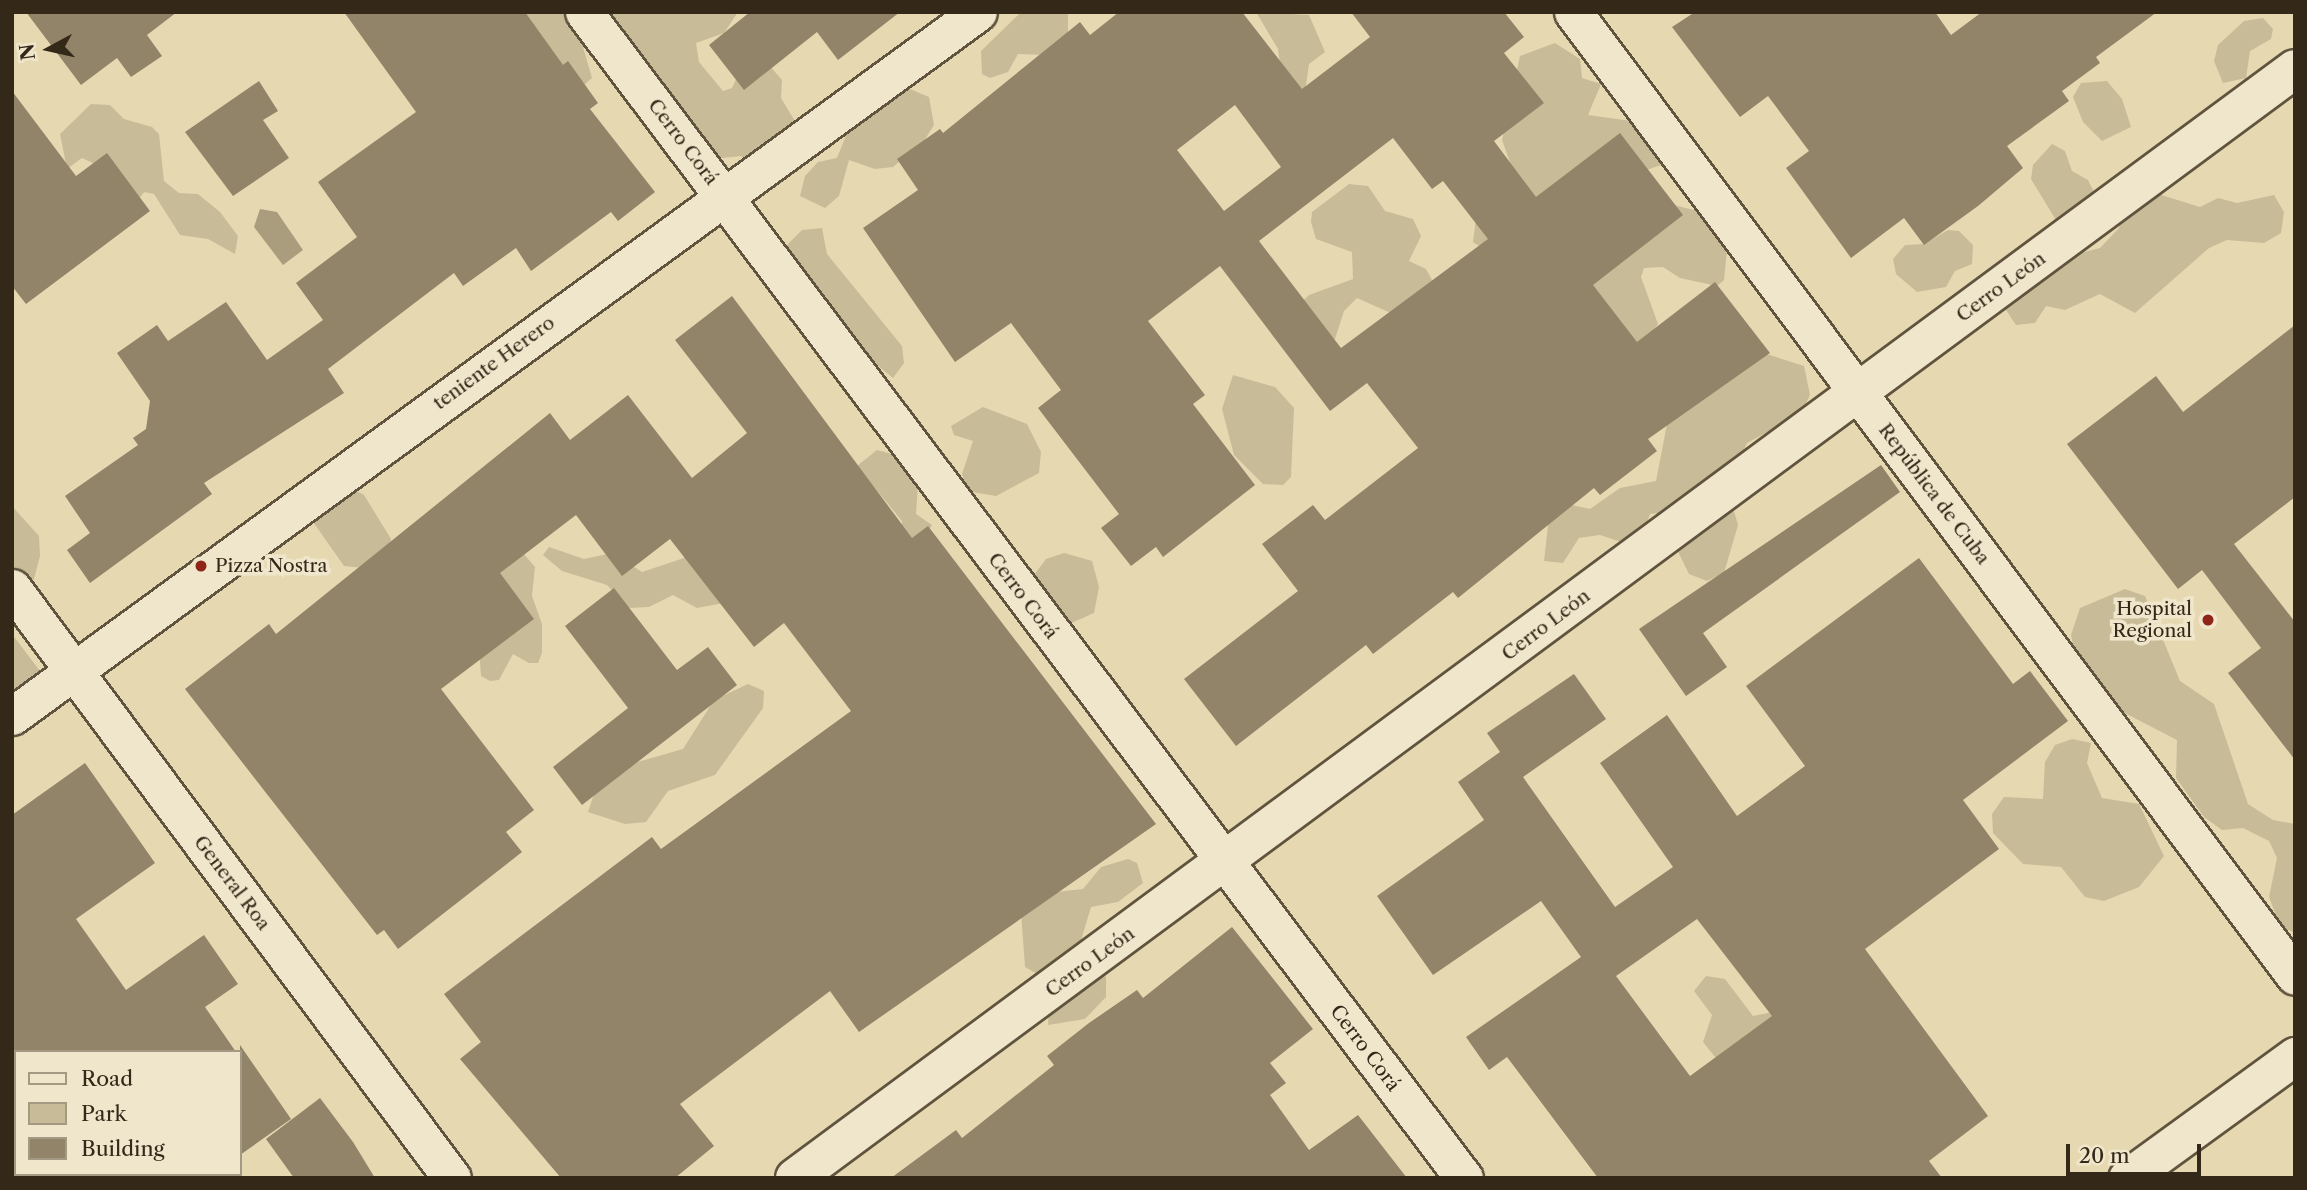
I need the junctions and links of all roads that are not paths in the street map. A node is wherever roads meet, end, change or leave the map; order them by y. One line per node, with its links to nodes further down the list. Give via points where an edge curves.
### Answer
1 (584, 12): 5 (street, Cerro Corá)
2 (978, 12): 5 (street, teniente Herero)
3 (1573, 12): 6 (street, República de Cuba)
4 (2295, 69): 6 (street, Cerro León)
5 (722, 195): 8 (street, teniente Herero); 10 (street, Cerro Corá)
6 (1858, 392): 10 (street, Cerro León); 11 (street, República de Cuba)
7 (12, 588): 8 (street, General Roa)
8 (74, 671): 9 (street, teniente Herero); 13 (street, General Roa)
9 (12, 716)
10 (1224, 864): 14 (street, Cerro León); 15 (street, Cerro Corá)
11 (2295, 976)
12 (2295, 1056): 16 (street)
13 (452, 1178)
14 (795, 1178)
15 (1464, 1178)
16 (2127, 1178)

